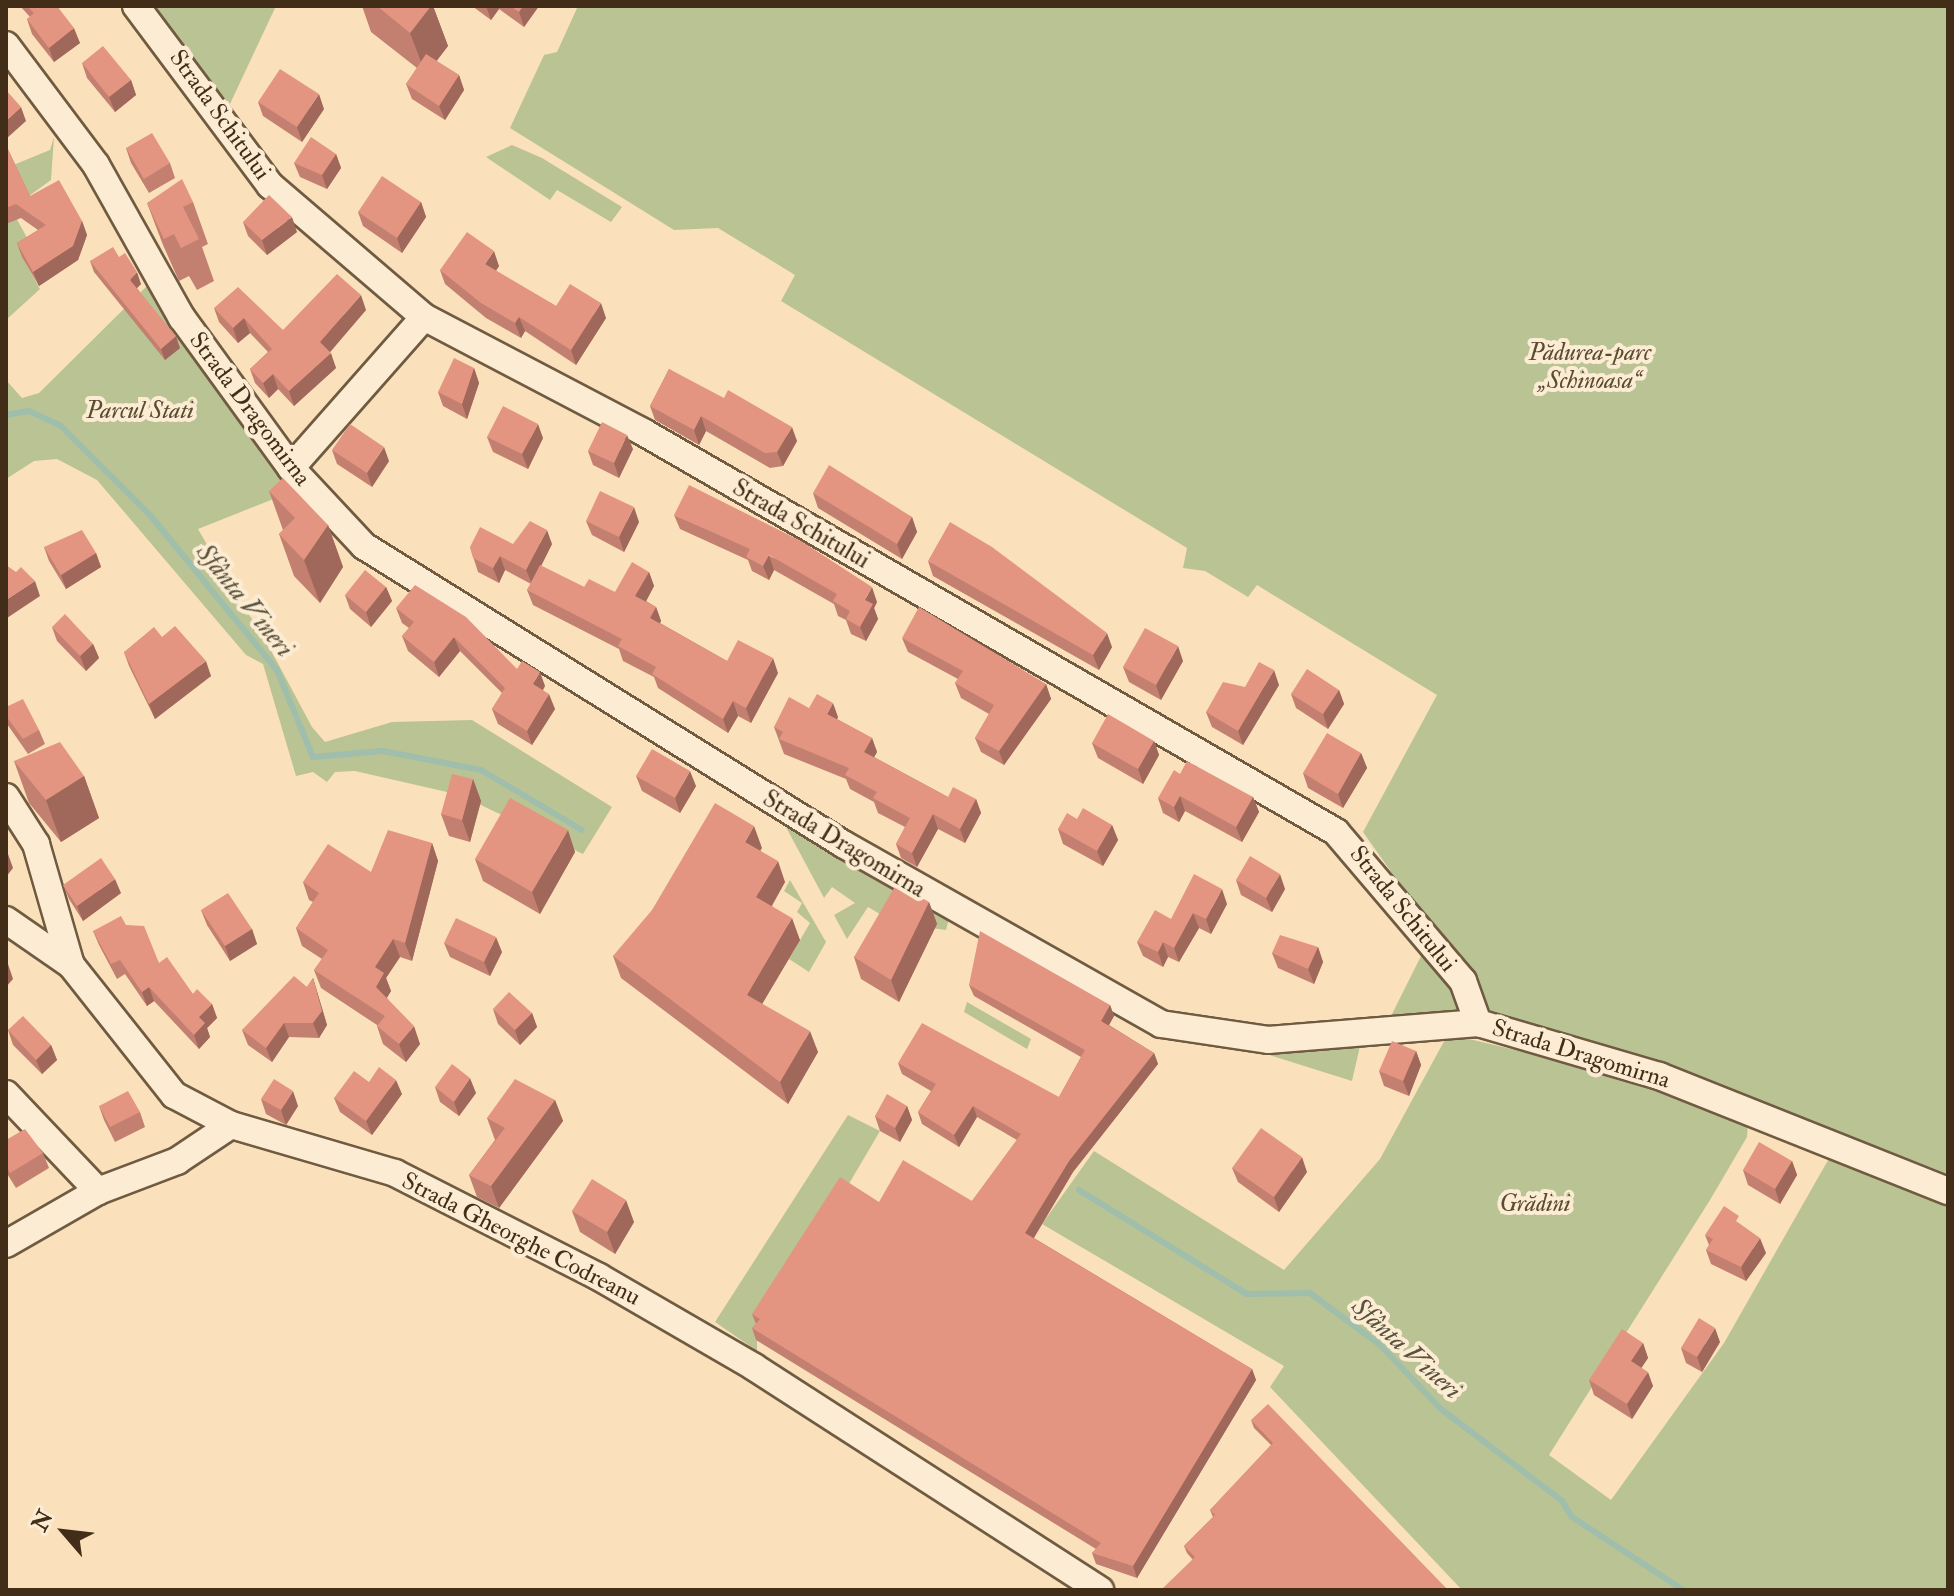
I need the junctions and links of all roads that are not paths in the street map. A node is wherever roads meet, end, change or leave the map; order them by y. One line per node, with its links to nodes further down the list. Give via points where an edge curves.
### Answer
1 (136, 6): 3 (street, Strada Schitului, via 270,185)
2 (6, 45): 4 (street, Strada Dragomirna, via 96,165 182,318)
3 (424, 317): 4 (street); 8 (street, Strada Schitului, via 643,432 1336,832 1463,981)
4 (291, 468): 8 (street, Strada Dragomirna, via 397,571 752,790 1134,1012 1189,1031 1268,1040)
5 (6, 797): 7 (street, Strada Gheorghe Codreanu, via 36,844)
6 (6, 920): 7 (street)
7 (71, 965): 10 (street, Strada Gheorghe Codreanu, via 158,1079)
8 (1478, 1023): 12 (street, Strada Dragomirna, via 1659,1076)
9 (6, 1094): 11 (street)
10 (231, 1125): 11 (street, via 177,1161); 14 (street, Strada Gheorghe Codreanu, via 395,1173 599,1277 754,1367)
11 (98, 1191): 13 (street)
12 (1948, 1191)
13 (6, 1244)
14 (1100, 1590)

